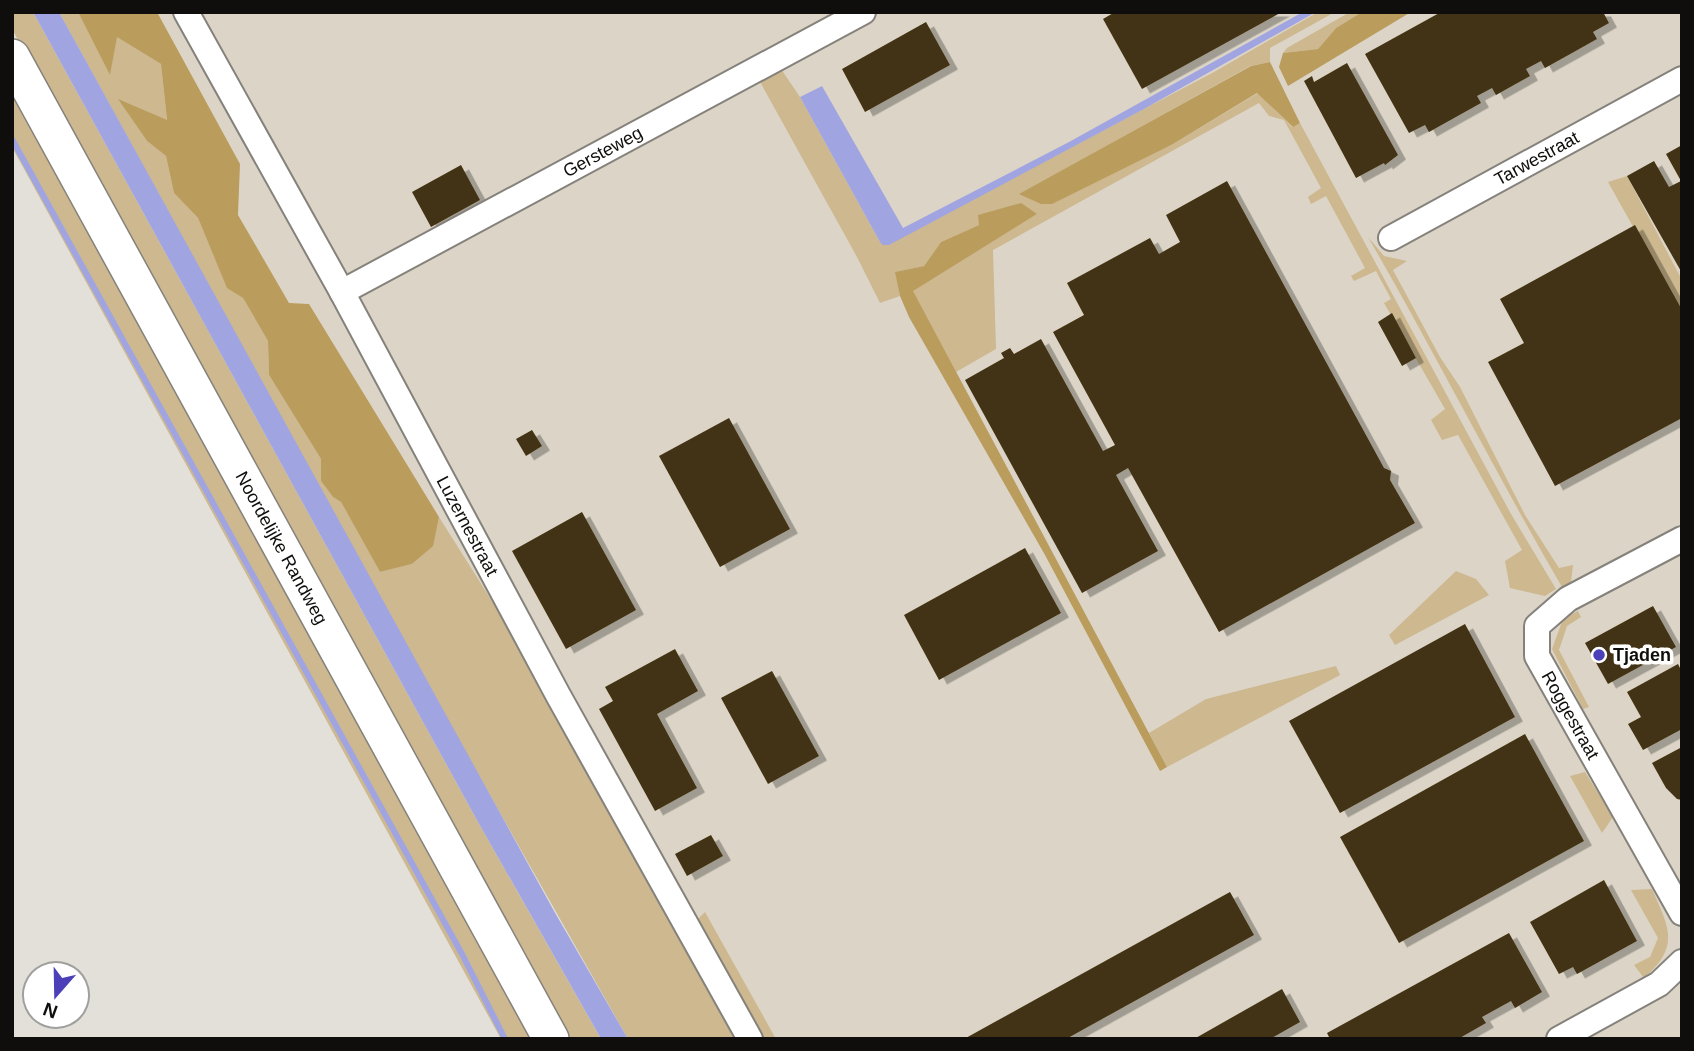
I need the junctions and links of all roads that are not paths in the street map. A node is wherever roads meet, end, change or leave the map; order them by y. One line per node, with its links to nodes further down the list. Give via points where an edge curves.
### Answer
1 (186, 12): 6 (street, Luzernestraat)
2 (863, 12): 6 (street, Gersteweg)
3 (12, 57): 10 (main road, Noordelijke Randweg)
4 (1682, 79): 5 (street, Tarwestraat)
5 (1391, 238)
6 (342, 292): 11 (street, Luzernestraat, via 558,695)
7 (1682, 539): 8 (street, Roggestraat, via 1569,599 1536,626 1537,656)
8 (1682, 913)
9 (1682, 962): 12 (street, via 1659,984)
10 (551, 1039)
11 (750, 1039)
12 (1559, 1039)

